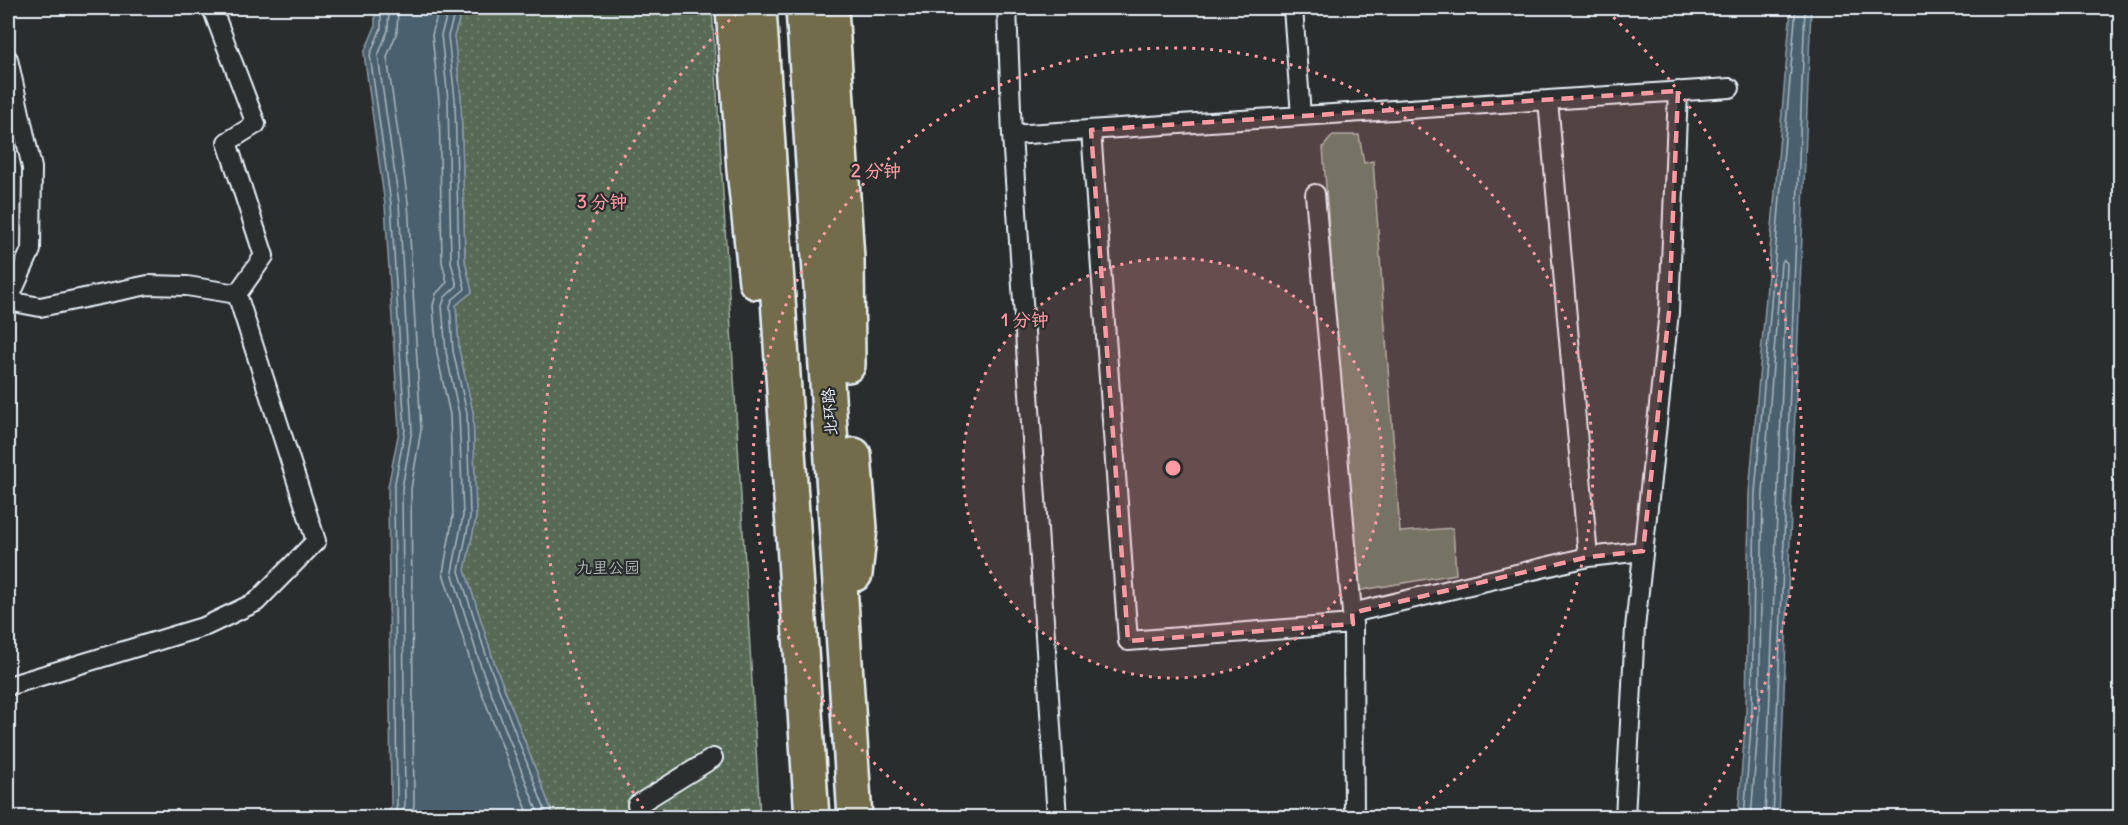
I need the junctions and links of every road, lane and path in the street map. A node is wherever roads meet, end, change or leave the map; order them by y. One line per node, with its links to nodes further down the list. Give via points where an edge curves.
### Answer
1 (212, 8): 16 (street, via 256,124 227,142 264,256)
2 (732, 8): 21 (highway, via 744,170 763,342 774,531)
3 (759, 8): 21 (highway)
4 (802, 8): 20 (highway, 北环路)
5 (831, 8): 20 (highway, via 847,259 846,336 860,528)
6 (1007, 8): 14 (street)
7 (1293, 8): 12 (street)
8 (8, 59): 16 (street, via 32,168 31,250 8,301 40,307 148,285 188,286)
9 (1730, 88): 10 (street)
10 (1678, 91): 11 (street); 17 (street, via 1670,312)
11 (1548, 100): 12 (street); 18 (street)
12 (1301, 116): 13 (street)
13 (1091, 130): 14 (street); 19 (street, via 1128,641)
14 (1012, 135): 27 (street)
15 (1315, 194): 19 (street)
16 (237, 294): 22 (street, via 316,541 256,602 206,626)
17 (1644, 551): 18 (street); 29 (street, via 1635,628)
18 (1588, 557): 19 (street)
19 (1352, 618): 28 (street)
20 (845, 660): 26 (highway, 北环路)
21 (803, 682): 25 (highway)
22 (8, 686)
23 (713, 758): 24 (street)
24 (637, 805)
25 (812, 818)
26 (855, 818)
27 (1057, 818)
28 (1354, 818)
29 (1625, 818)

